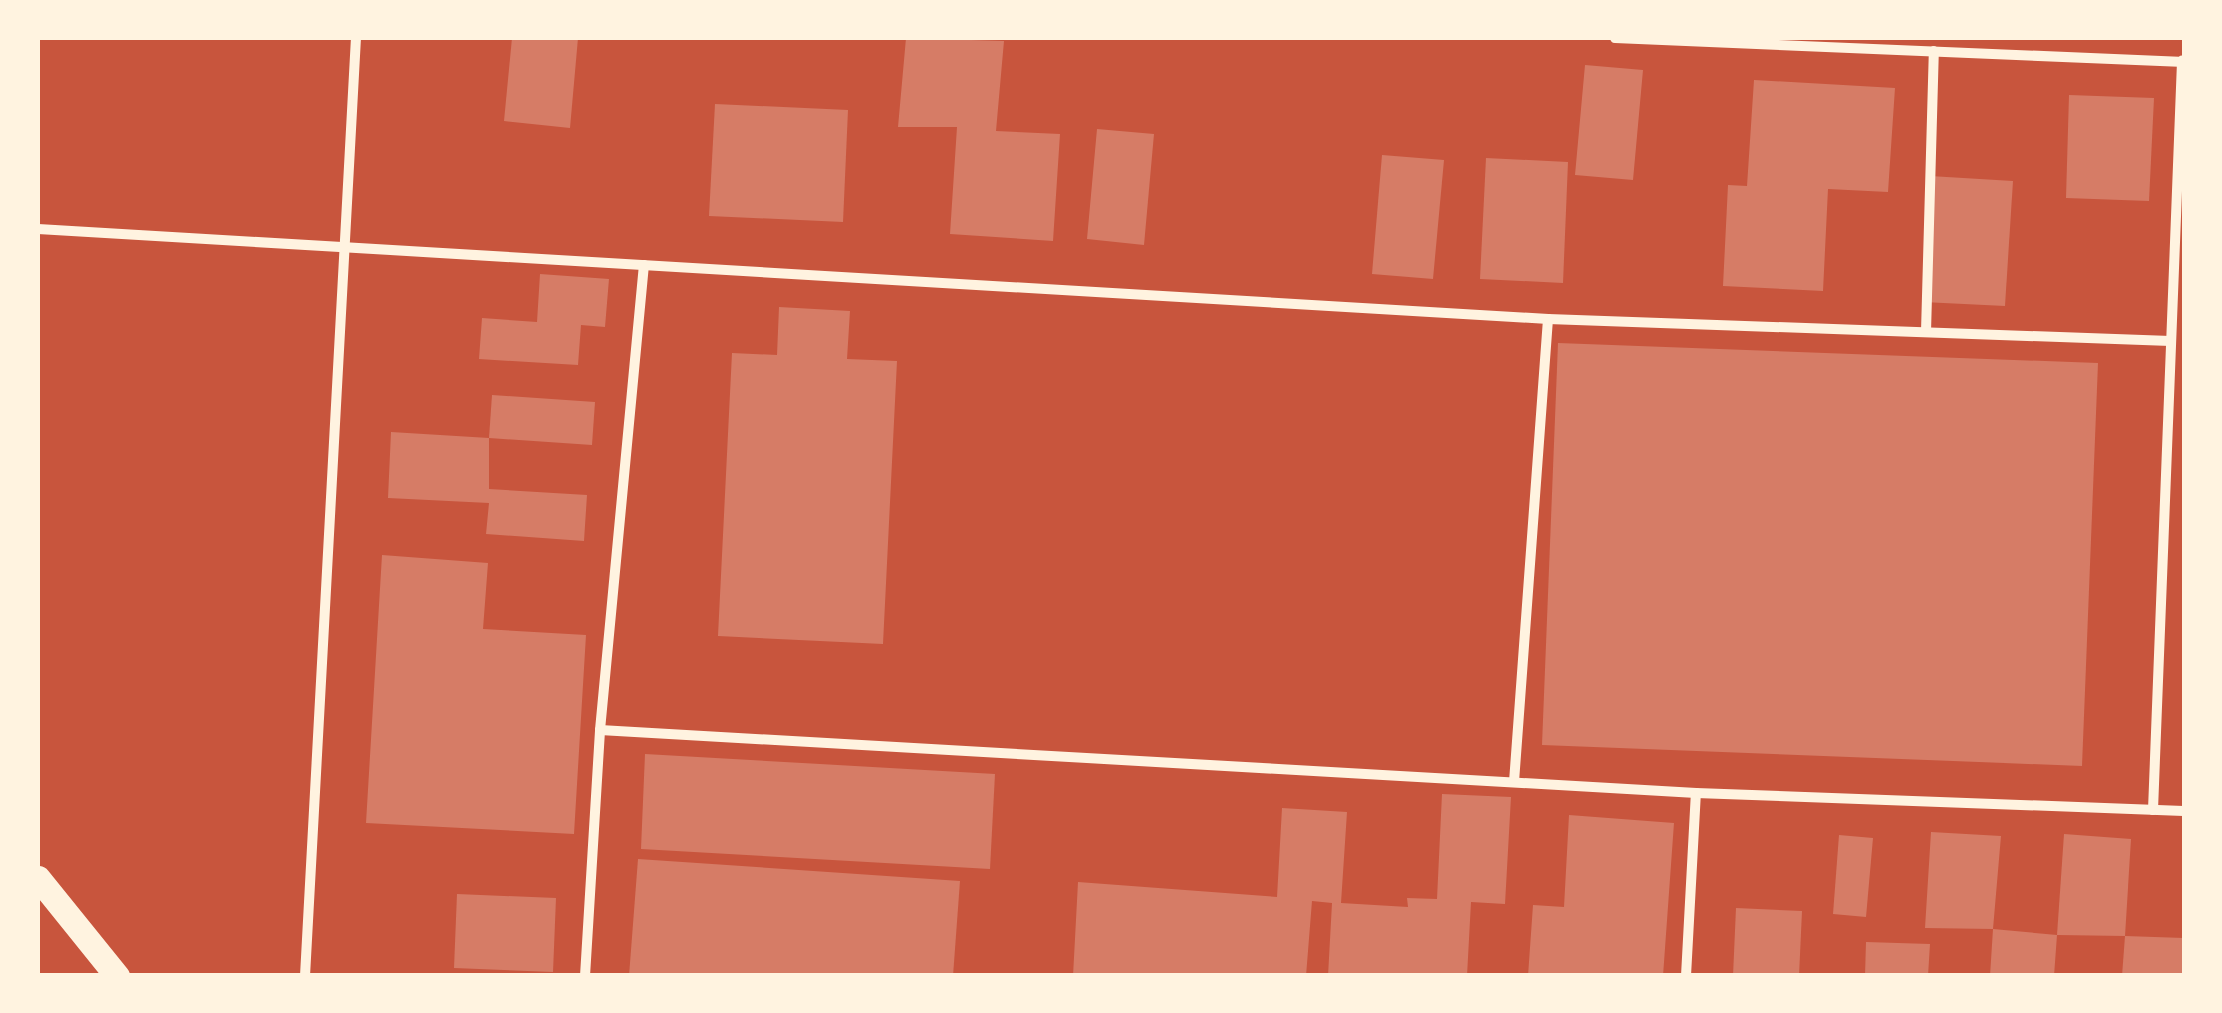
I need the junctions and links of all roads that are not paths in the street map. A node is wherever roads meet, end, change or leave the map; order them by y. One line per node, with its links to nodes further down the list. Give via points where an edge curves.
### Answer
1 (356, 38): 8 (street)
2 (1615, 38): 3 (street)
3 (1636, 38): 4 (street)
4 (1896, 43): 5 (street)
5 (1934, 51): 6 (street); 11 (street)
6 (2183, 62): 12 (street)
7 (38, 229): 8 (street)
8 (347, 248): 9 (street); 20 (street)
9 (644, 265): 10 (street); 13 (street)
10 (1548, 318): 11 (street); 14 (street)
11 (1926, 332): 12 (street)
12 (2171, 341): 16 (street)
13 (600, 730): 14 (street); 21 (street)
14 (1514, 782): 15 (street)
15 (1696, 793): 16 (street); 22 (street)
16 (2153, 810): 17 (street)
17 (2184, 811)
18 (38, 878): 19 (main road)
19 (117, 976)
20 (305, 976)
21 (586, 976)
22 (1686, 976)

